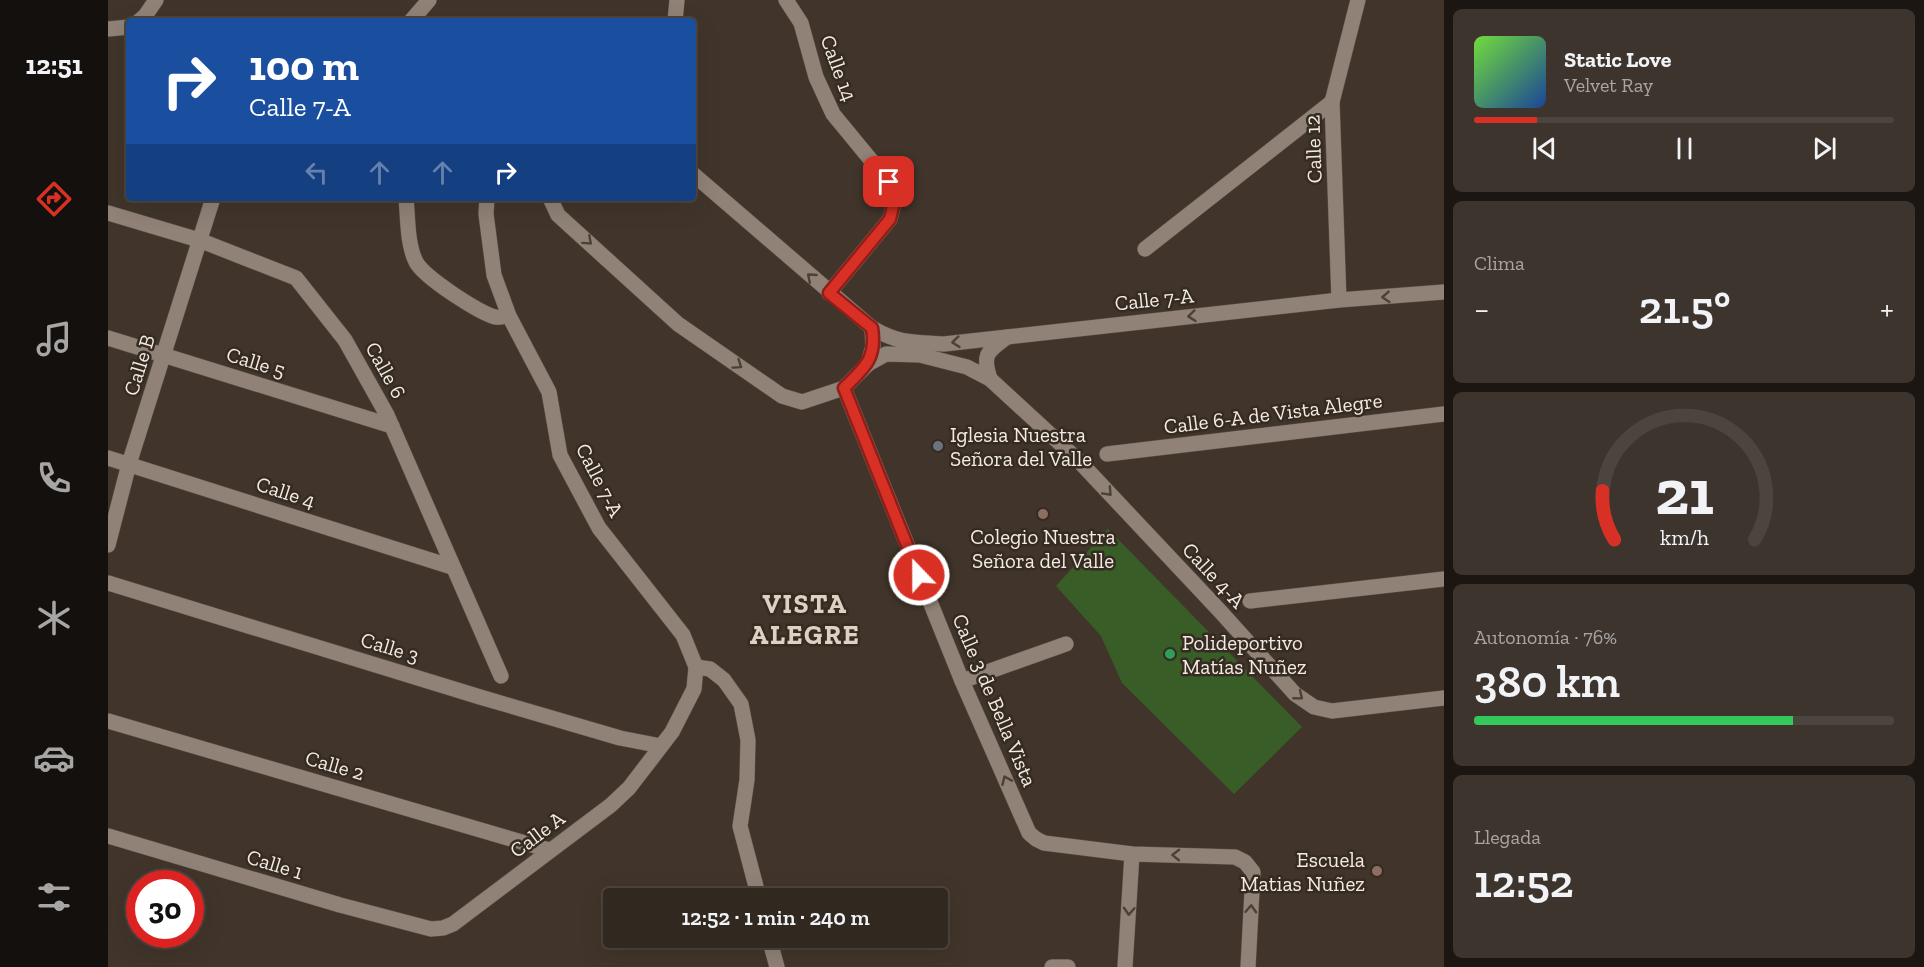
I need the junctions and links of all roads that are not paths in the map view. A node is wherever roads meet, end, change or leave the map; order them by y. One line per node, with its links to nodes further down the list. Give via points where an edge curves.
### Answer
1 (156, 0): 6 (street)
2 (429, 0): 7 (street)
3 (677, 0): 8 (street)
4 (786, 0): 21 (street, Calle 14, via 801,23 816,77 833,114 893,192 890,219)
5 (1358, 0): 11 (street, Calle 12)
6 (143, 18)
7 (414, 18)
8 (675, 18)
9 (126, 27): 10 (street)
10 (108, 29)
11 (1332, 102): 19 (street); 22 (street, Calle 12)
12 (696, 177): 21 (street, Calle 7-A, one-way to 12)
13 (212, 201): 18 (street, Calle B)
14 (406, 201): 23 (street, via 411,246 426,274 496,317)
15 (488, 201): 23 (street, Calle 7-A, via 494,275)
16 (552, 201): 30 (street, one-way to 30, via 558,214 678,324 782,396 802,402)
17 (108, 213): 18 (street, Calle 6)
18 (199, 240): 27 (street, Calle B); 32 (street, Calle 6, via 296,278 345,340)
19 (1145, 249)
20 (1444, 292): 22 (street, Calle 7-A, one-way to 22)
21 (829, 293): 24 (street, Calle 7-A)
22 (1340, 300): 25 (street, Calle 7-A, one-way to 25)
23 (509, 316): 43 (street, Calle 7-A, via 549,392 560,455 599,528 683,635)
24 (872, 328): 25 (street, Calle 7-A, one-way to 24, via 944,344 902,342); 28 (street)
25 (1007, 337): 29 (street, via 987,356)
26 (108, 338): 27 (street, Calle 5)
27 (164, 355): 32 (street, Calle 5); 35 (street, Calle B)
28 (868, 364): 29 (street, via 886,354 920,355 967,367); 30 (street)
29 (990, 380): 46 (street, Calle 4-A, one-way to 46, via 1077,459 1295,694 1314,707 1332,711)
30 (844, 388): 45 (street, Calle 3 de Bella Vista)
31 (1444, 414): 33 (street, Calle 6-A de Vista Alegre)
32 (392, 426): 37 (street, Calle 6)
33 (1107, 454)
34 (108, 458): 35 (street, Calle 4)
35 (129, 464): 36 (street, Calle B); 37 (street, Calle 4)
36 (108, 545)
37 (452, 567): 44 (street, Calle 6)
38 (1444, 579): 41 (street)
39 (108, 583): 47 (street, Calle 3)
40 (108, 591): 47 (street, Calle 3)
41 (1250, 601)
42 (1066, 644): 45 (street)
43 (696, 667): 49 (street, via 694,689); 53 (street, via 710,669 724,680 741,704 748,740 740,826)
44 (501, 676)
45 (962, 681): 52 (street, Calle 3 de Bella Vista, one-way to 45, via 1044,843 1029,833)
46 (1444, 698)
47 (479, 701): 49 (street, Calle 3, via 619,748)
48 (108, 721): 51 (street, Calle 2)
49 (658, 751): 51 (street, Calle A, via 617,799)
50 (108, 836): 54 (street, Calle 1)
51 (549, 850): 54 (street, Calle A, via 453,924)
52 (1132, 854): 59 (street, one-way to 59); 60 (street, Calle 3 de Bella Vista, one-way to 52, via 1253,872 1245,862 1235,857)
53 (756, 888)
54 (431, 929)
55 (772, 948): 56 (street)
56 (777, 967)
57 (1052, 967): 58 (street)
58 (1068, 967)
59 (1125, 967)
60 (1248, 967)

